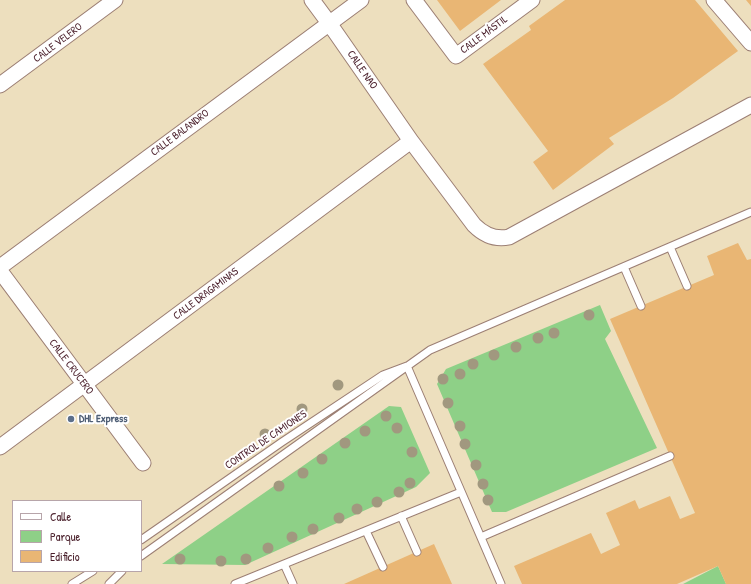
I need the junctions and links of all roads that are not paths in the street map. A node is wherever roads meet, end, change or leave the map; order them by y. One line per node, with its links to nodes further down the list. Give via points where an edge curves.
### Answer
1 (115, 0): 9 (street, CALLE VELERO)
2 (312, 0): 7 (street, CALLE NAO)
3 (360, 0): 7 (street, CALLE BALANDRO)
4 (414, 0): 5 (street, CALLE MÁSTIL, via 456,56)
5 (532, 0)
6 (714, 0): 8 (street)
7 (329, 23): 11 (street, CALLE NAO); 14 (street, CALLE BALANDRO)
8 (751, 43)
9 (0, 85)
10 (751, 105): 11 (street, CALLE NAO, via 503,238 486,234 474,225)
11 (411, 141): 20 (street, CALLE DRAGAMINAS)
12 (751, 212): 13 (lane)
13 (670, 247): 15 (lane); 17 (lane)
14 (0, 267)
15 (624, 267): 18 (lane); 19 (lane, via 430,350)
16 (0, 271): 20 (street, CALLE CRUCERO)
17 (687, 286)
18 (641, 306)
19 (407, 366): 24 (lane); 28 (lane, CONTROL DE CAMIONES, via 383,375); 30 (lane)
20 (85, 385): 21 (street, CALLE DRAGAMINAS); 23 (street, CALLE CRUCERO)
21 (0, 447)
22 (670, 456): 27 (lane)
23 (143, 463)
24 (461, 492): 25 (lane); 27 (lane)
25 (401, 516): 26 (lane); 29 (lane)
26 (366, 531): 31 (lane); 32 (lane)
27 (481, 537): 39 (lane)
28 (142, 539)
29 (417, 552)
30 (142, 555)
31 (284, 564): 37 (lane); 38 (lane)
32 (383, 567)
33 (91, 572): 35 (lane)
34 (121, 572): 36 (lane)
35 (72, 584)
36 (109, 584)
37 (235, 584)
38 (293, 584)
39 (501, 584)

